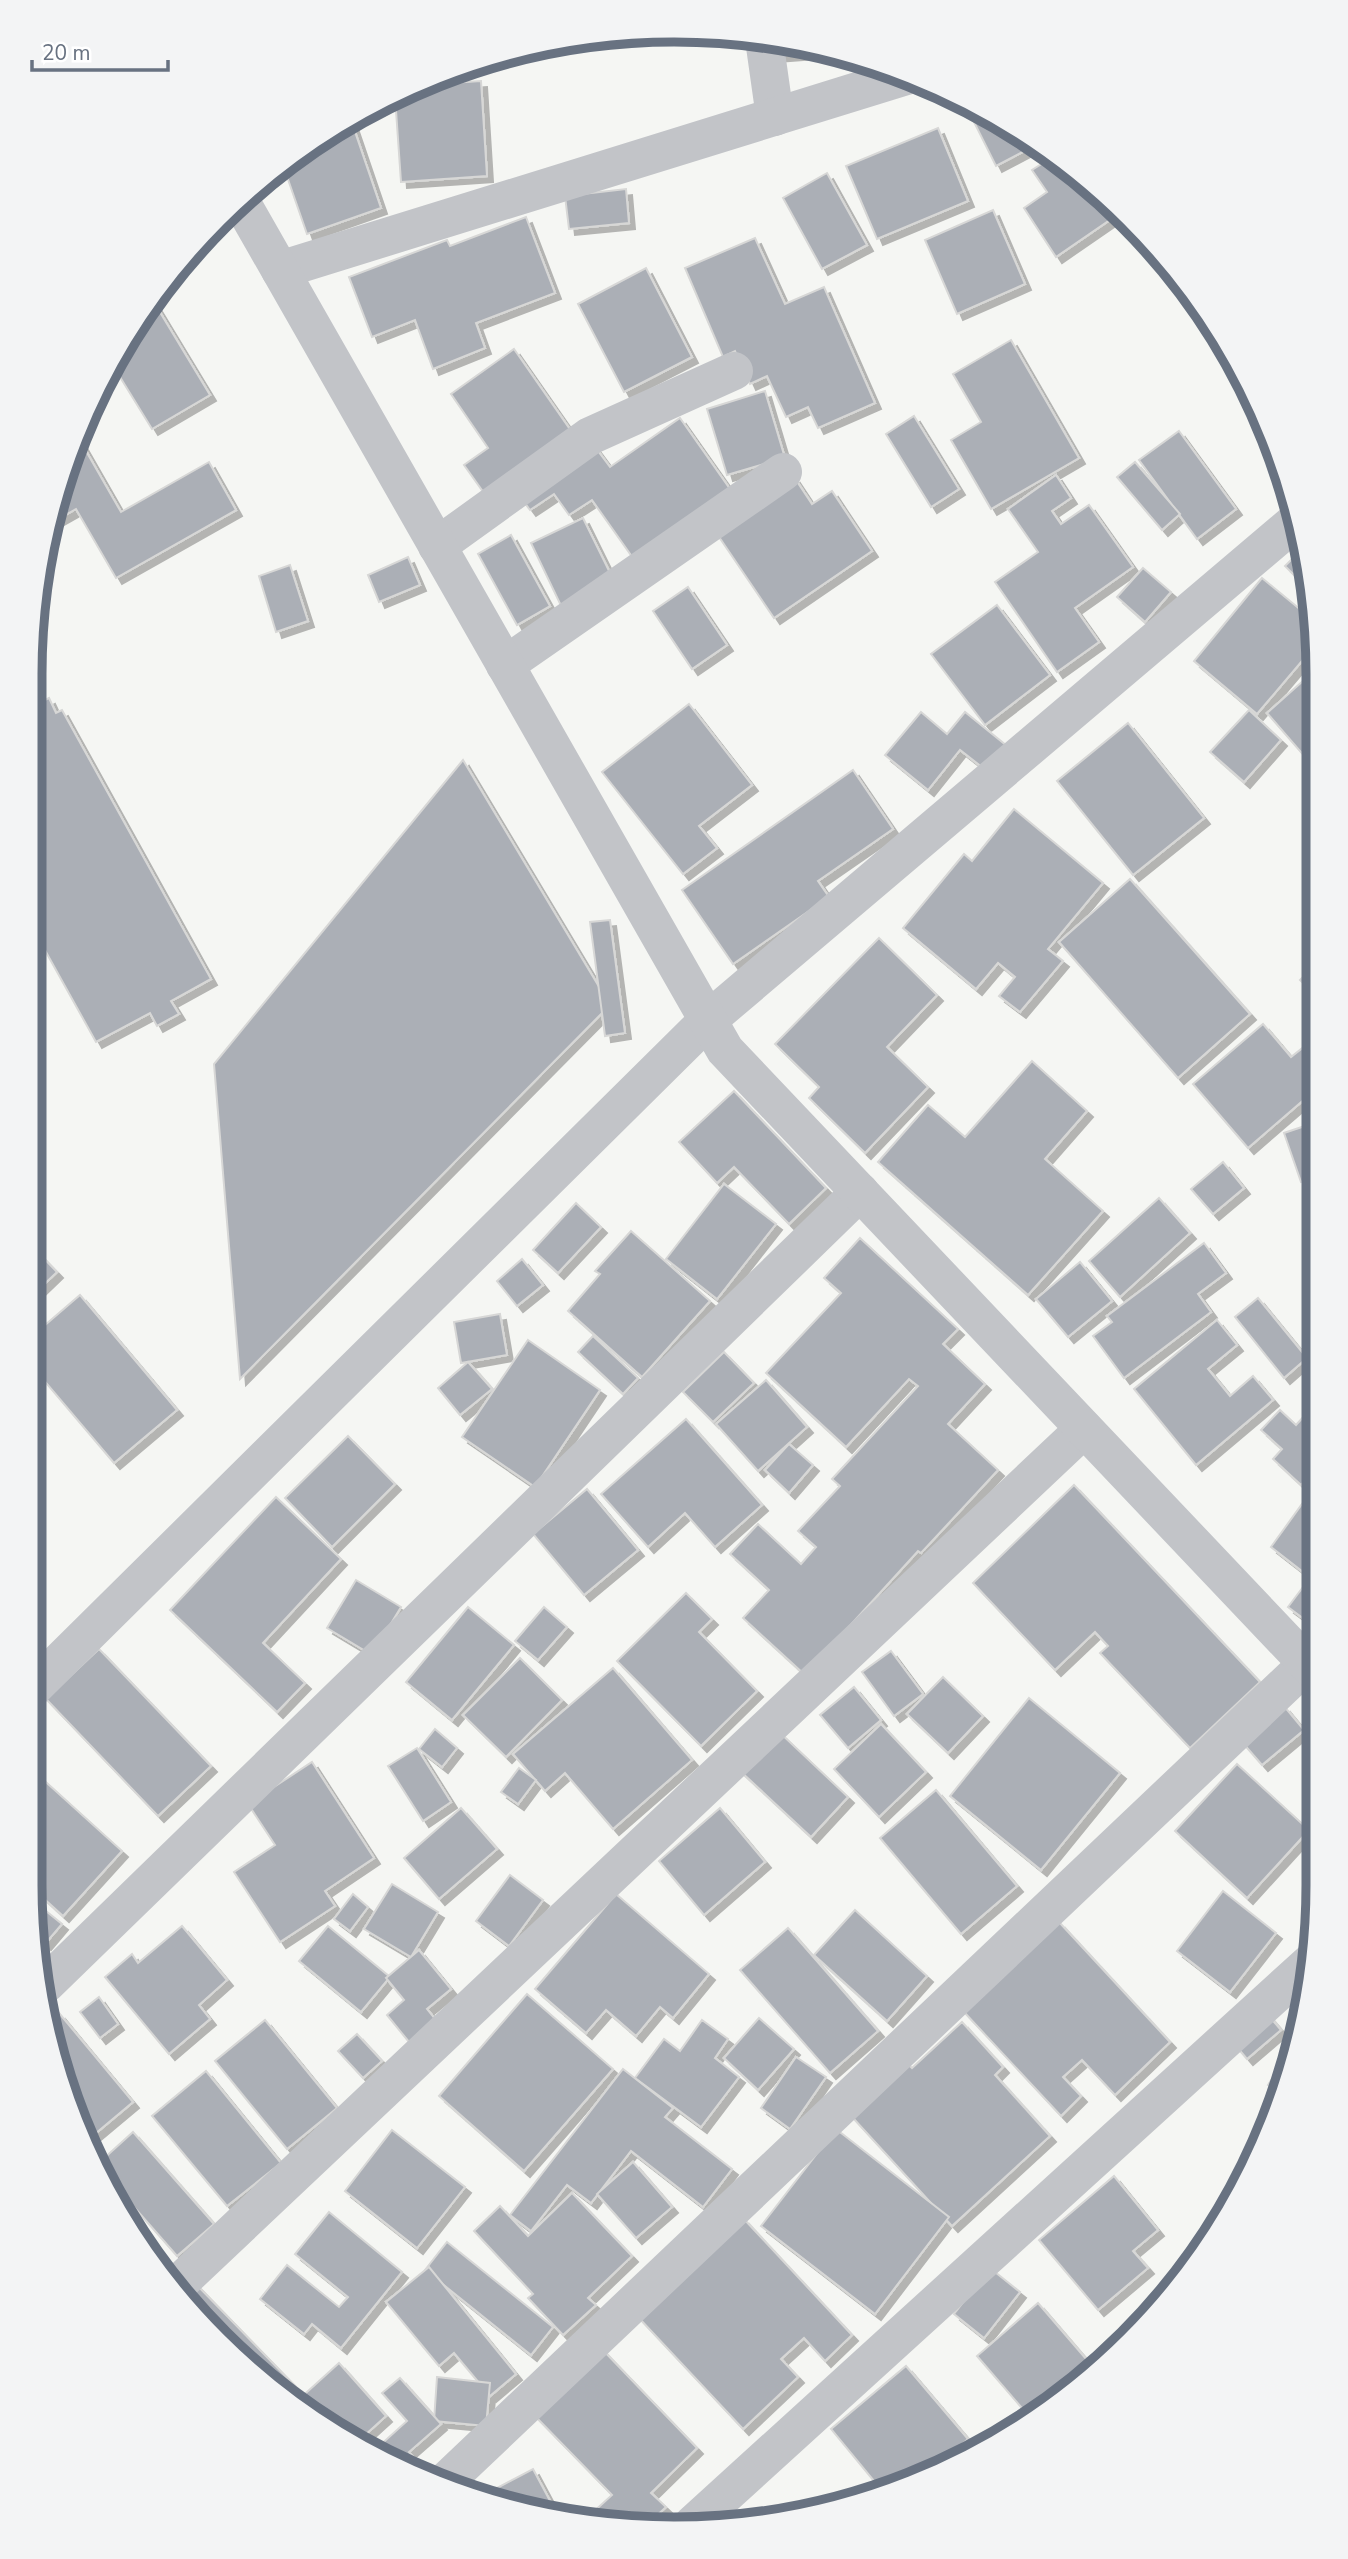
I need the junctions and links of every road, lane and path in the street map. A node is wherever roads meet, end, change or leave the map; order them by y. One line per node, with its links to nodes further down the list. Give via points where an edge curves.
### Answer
1 (765, 49): 3 (street)
2 (891, 81): 3 (street)
3 (775, 117): 5 (street)
4 (246, 210): 5 (street)
5 (280, 270): 9 (street)
6 (734, 371): 9 (street, via 590,436)
7 (783, 472): 10 (street)
8 (1288, 528): 11 (street)
9 (437, 546): 10 (street)
10 (505, 664): 11 (street)
11 (708, 1020): 12 (street, via 725,1050); 16 (street)
12 (860, 1192): 13 (street); 18 (street)
13 (1084, 1429): 14 (street); 19 (street)
14 (1306, 1663)
15 (1306, 1675): 20 (street)
16 (42, 1679)
17 (1300, 1972): 21 (street)
18 (49, 1981)
19 (182, 2281)
20 (451, 2476)
21 (702, 2516)

